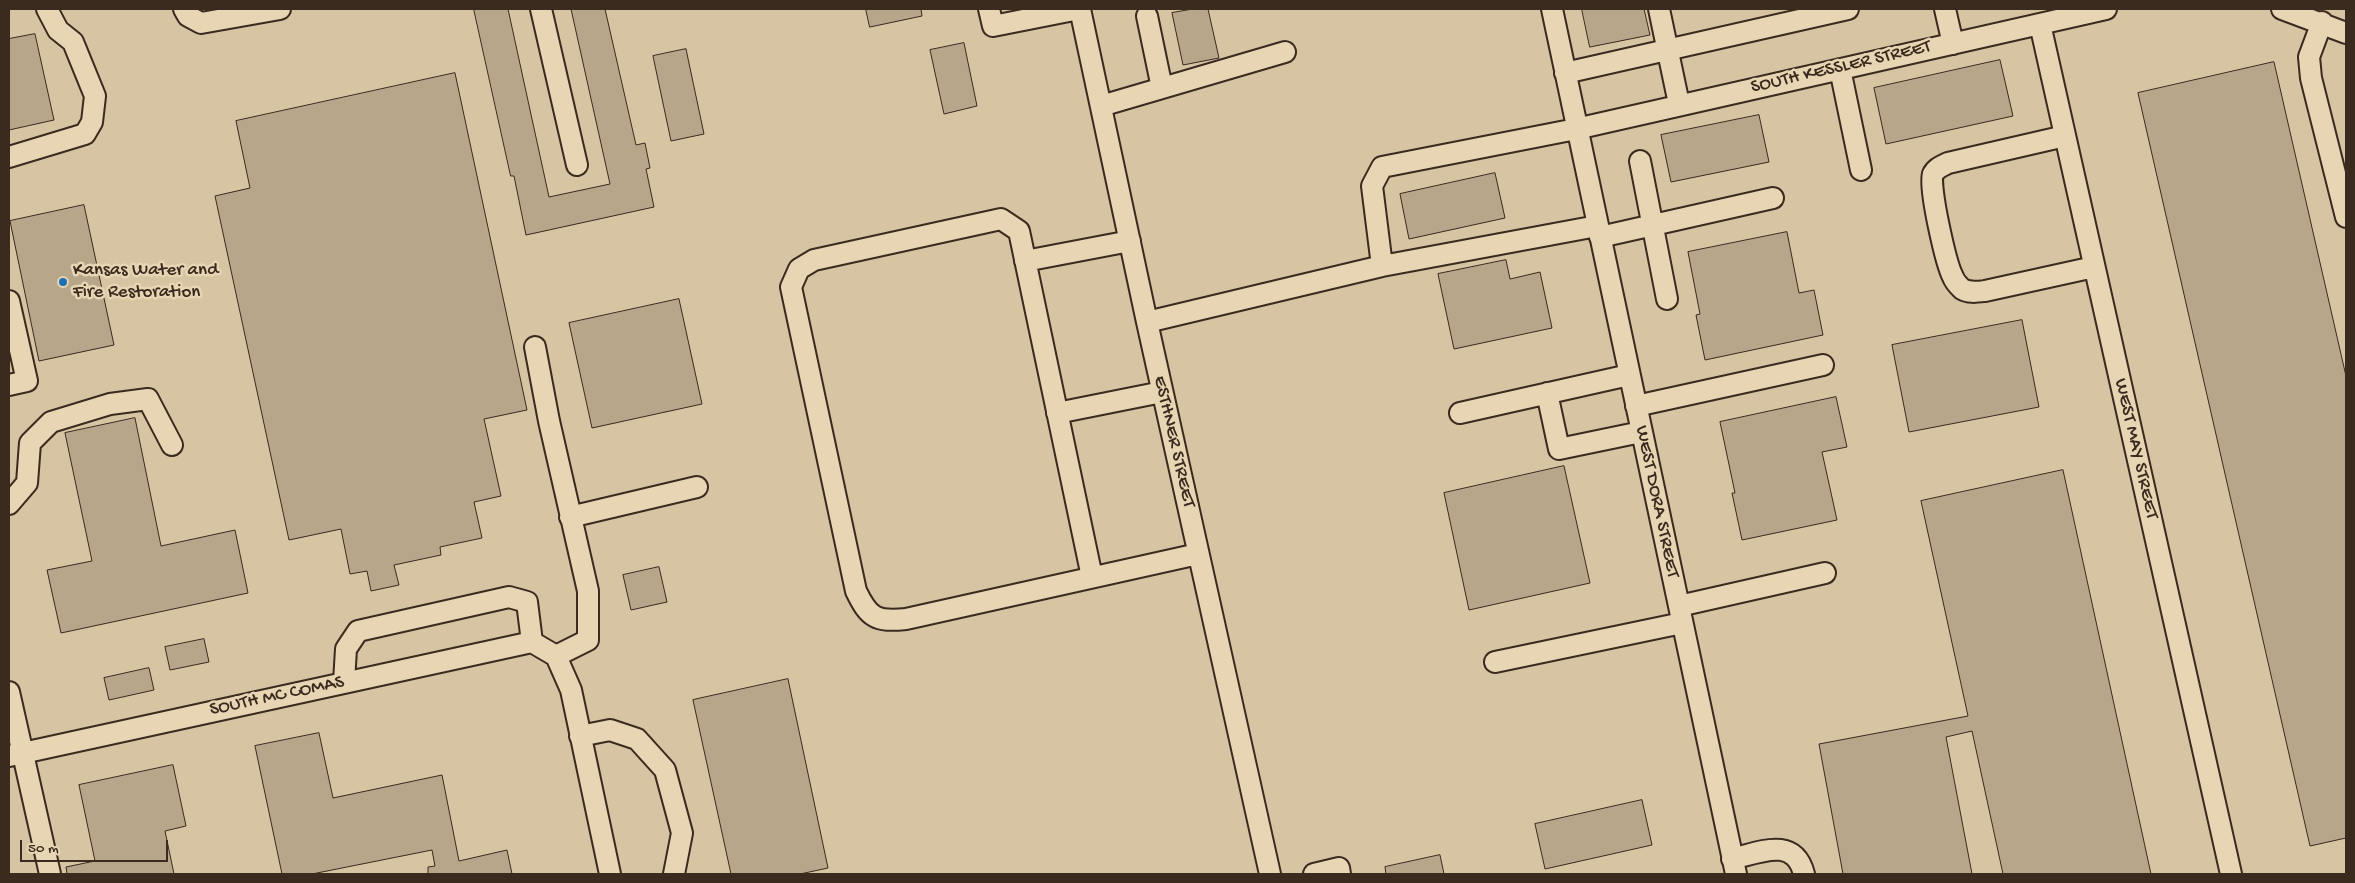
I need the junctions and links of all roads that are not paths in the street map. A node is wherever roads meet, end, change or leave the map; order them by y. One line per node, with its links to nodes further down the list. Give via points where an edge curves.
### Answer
1 (47, 9): 27 (street, via 58,30 74,42 95,96 92,122 84,134)
2 (184, 9): 3 (street, via 188,16 201,23)
3 (280, 9)
4 (541, 9): 29 (street)
5 (990, 9): 6 (street, via 993,26)
6 (1080, 9): 24 (street, ESTHNER STREET)
7 (1552, 9): 21 (street, WEST DORA STREET)
8 (1659, 9): 18 (street)
9 (1848, 9): 18 (street)
10 (1945, 9): 17 (street)
11 (2106, 9): 15 (street, SOUTH KESSLER STREET)
12 (2282, 9): 14 (street)
13 (1147, 16): 22 (street)
14 (2322, 22): 16 (street); 32 (street, via 2309,57 2311,78)
15 (2040, 24): 17 (street, SOUTH KESSLER STREET); 26 (street, WEST MAY STREET)
16 (2346, 33)
17 (1952, 44): 20 (street, SOUTH KESSLER STREET)
18 (1667, 49): 21 (street); 23 (street)
19 (1285, 52): 22 (street)
20 (1840, 69): 23 (street, SOUTH KESSLER STREET); 30 (street)
21 (1565, 73): 25 (street, WEST DORA STREET)
22 (1162, 88): 24 (street)
23 (1679, 104): 25 (street, SOUTH KESSLER STREET)
24 (1101, 106): 35 (street, ESTHNER STREET)
25 (1576, 129): 34 (street, WEST DORA STREET); 37 (street, SOUTH KESSLER STREET, via 1382,167 1372,186)
26 (2065, 136): 38 (street, WEST MAY STREET); 38 (street, via 1939,167 1932,175 1934,205 1952,276 1960,288 1970,292 1984,292)
27 (9, 157)
28 (1640, 161): 33 (street)
29 (577, 165)
30 (1861, 170)
31 (1773, 198): 33 (street)
32 (2346, 217)
33 (1652, 225): 34 (street); 39 (street)
34 (1598, 231): 37 (street); 44 (street, WEST DORA STREET)
35 (1130, 241): 36 (street); 41 (street, ESTHNER STREET)
36 (1025, 261): 49 (street); 58 (street, via 1019,231 1001,219 814,260 799,269 791,287 856,591 866,610 886,621 906,619)
37 (1382, 266): 41 (street)
38 (2094, 267): 74 (street, WEST MAY STREET)
39 (1667, 298)
40 (9, 302): 45 (street, via 27,381)
41 (1147, 322): 46 (street, ESTHNER STREET)
42 (535, 347): 55 (street)
43 (1823, 365): 48 (street)
44 (1629, 375): 47 (street); 48 (street, WEST DORA STREET)
45 (9, 384)
46 (1162, 392): 49 (street); 56 (street, ESTHNER STREET)
47 (1547, 393): 50 (street); 51 (street, via 1559,449)
48 (1636, 406): 51 (street, WEST DORA STREET)
49 (1057, 413): 58 (street)
50 (1460, 413)
51 (1642, 432): 59 (street, WEST DORA STREET)
52 (172, 445): 54 (street, via 148,398 110,404 51,422 30,443 27,483)
53 (698, 487): 55 (street)
54 (9, 504)
55 (570, 517): 60 (street, SOUTH MC COMAS, via 588,591 588,640)
56 (1198, 554): 58 (street); 70 (street, ESTHNER STREET)
57 (1825, 573): 59 (street)
58 (1092, 577)
59 (1680, 614): 61 (street); 66 (street, WEST DORA STREET)
60 (544, 649): 62 (street, SOUTH MC COMAS); 62 (street, via 527,602 509,597 358,631 346,649); 64 (street, via 570,690)
61 (1495, 662)
62 (344, 682): 65 (street, SOUTH MC COMAS)
63 (9, 692): 65 (street)
64 (580, 736): 68 (street); 69 (street, via 610,730 637,738 664,770 682,833)
65 (16, 754): 67 (street)
66 (1734, 866): 73 (street, via 1769,850 1782,850 1798,858)
67 (50, 874)
68 (610, 874)
69 (674, 874)
70 (1270, 874)
71 (1314, 874): 72 (street, via 1338,868)
72 (1340, 874)
73 (1804, 874)
74 (2231, 874)

